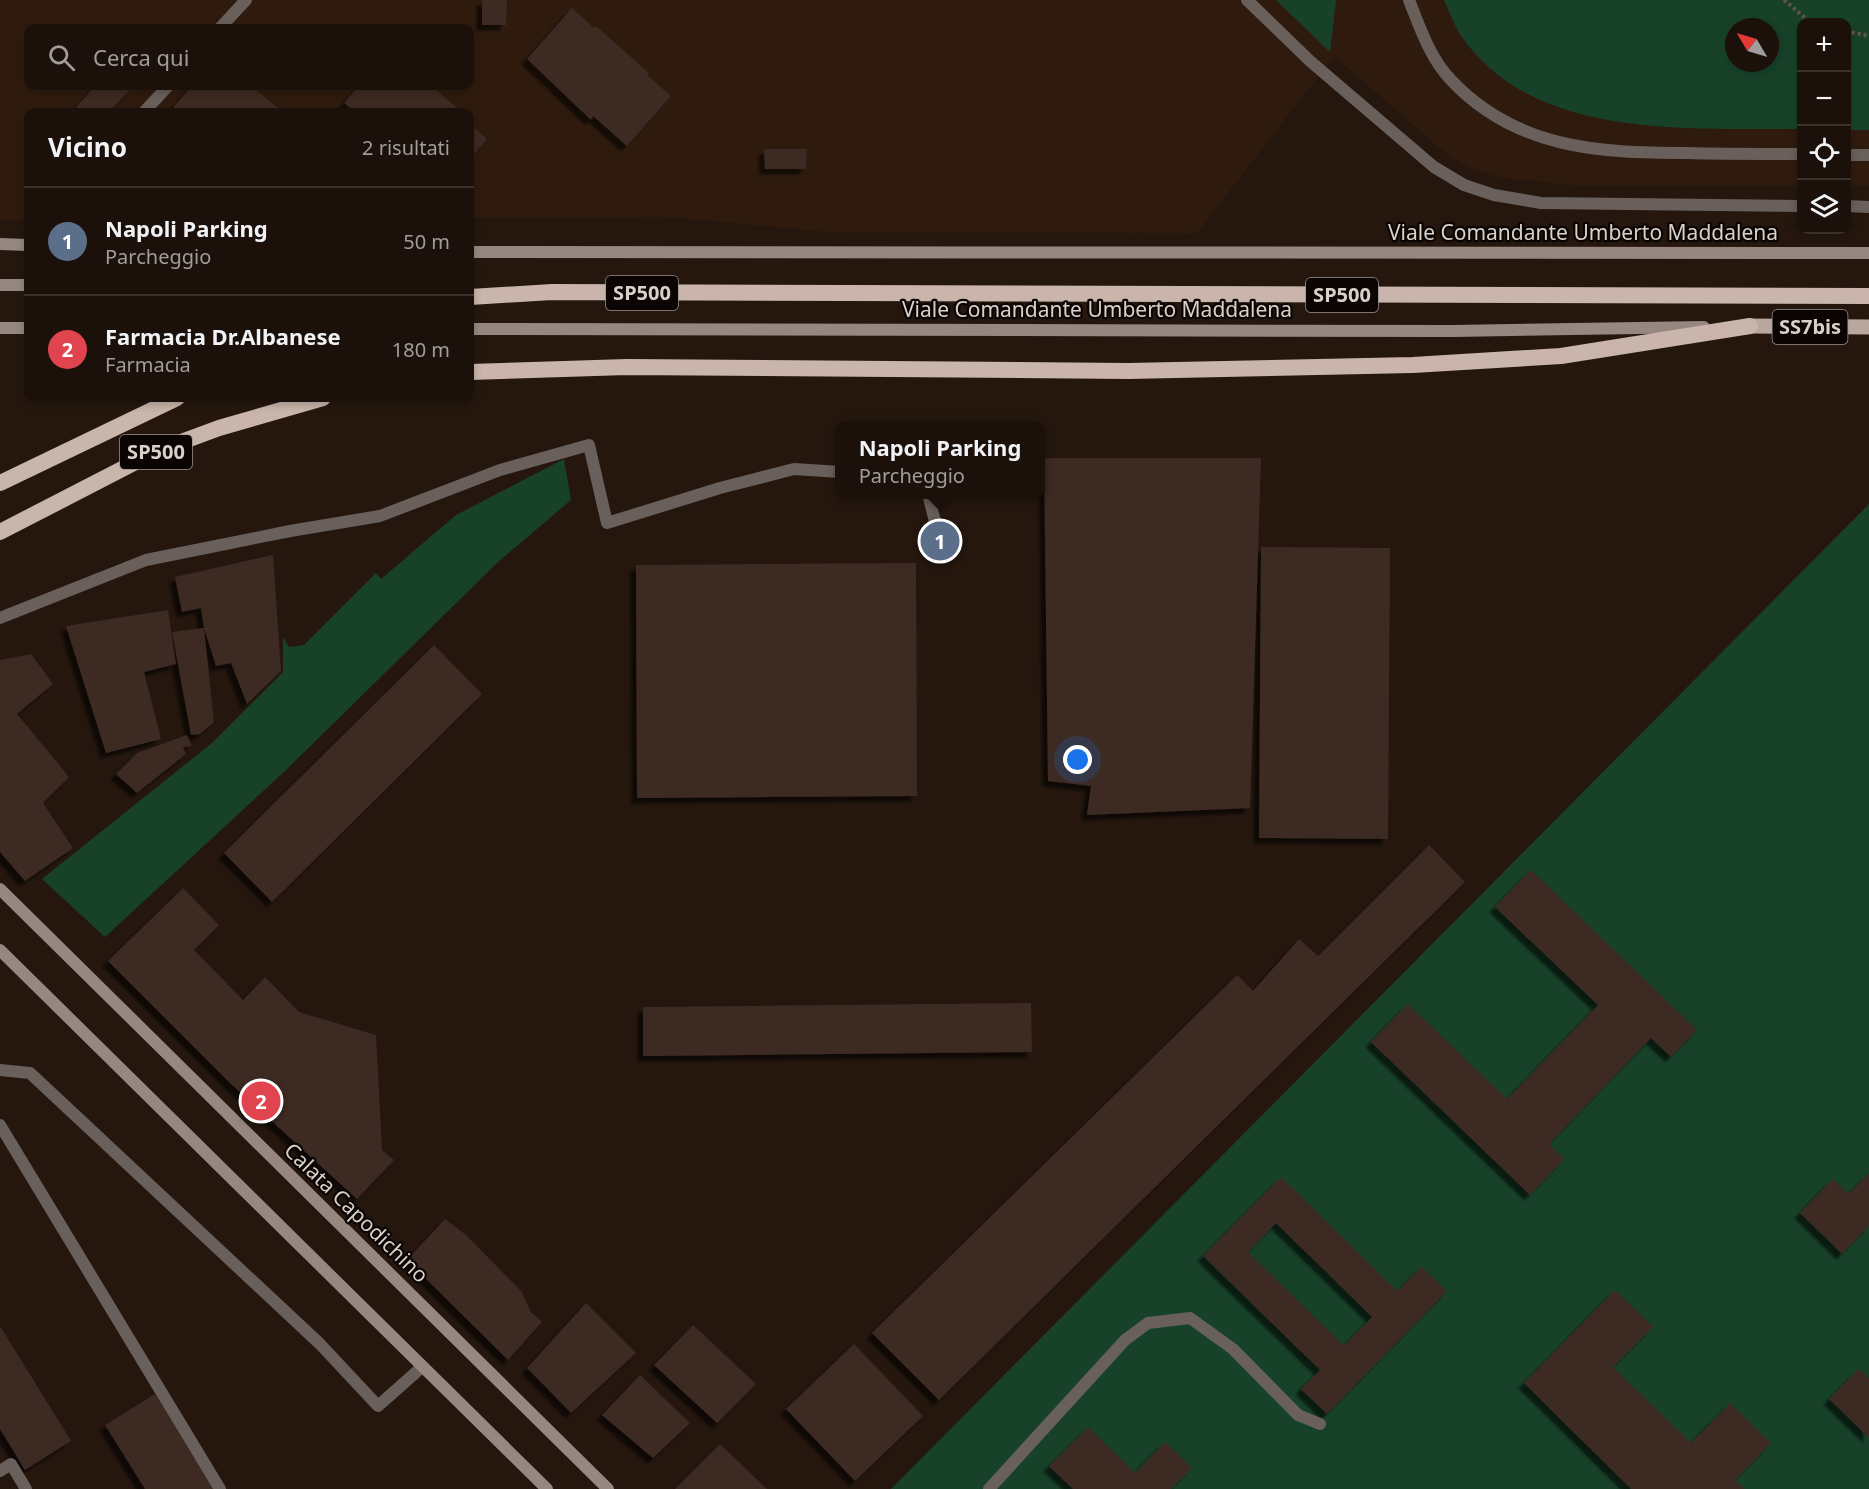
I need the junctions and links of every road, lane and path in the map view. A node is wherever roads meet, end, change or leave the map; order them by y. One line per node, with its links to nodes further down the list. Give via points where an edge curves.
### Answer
1 (246, 0): 6 (lane)
2 (1247, 0): 14 (lane, via 1310,61 1416,152 1464,185 1541,203)
3 (1409, 0): 11 (lane, via 1426,45 1450,80 1518,129 1554,143 1618,153)
4 (1784, 0): 5 (path)
5 (1805, 18)
6 (224, 24)
7 (1851, 32): 8 (path)
8 (1869, 36)
9 (164, 90): 10 (lane)
10 (148, 108)
11 (1797, 154)
12 (1851, 155): 13 (lane)
13 (1869, 155)
14 (1797, 206)
15 (1851, 206): 16 (lane)
16 (1869, 207)
17 (0, 244): 18 (main road)
18 (24, 245)
19 (474, 252): 20 (main road, Viale Comandante Umberto Maddalena)
20 (1869, 253)
21 (0, 285): 22 (main road)
22 (24, 285)
23 (1869, 296): 24 (highway, SP500, via 552,292)
24 (474, 297)
25 (1750, 327): 26 (main road, Viale Comandante Umberto Maddalena / SS7bis); 29 (main road, Viale Comandante Umberto Maddalena / SS7bis, via 1453,332); 30 (highway, via 1560,356 1413,364 1128,371 605,367)
26 (1869, 327)
27 (0, 328): 28 (main road)
28 (24, 328)
29 (474, 329)
30 (474, 372)
31 (169, 402): 34 (highway, SP500)
32 (309, 402): 36 (highway, SP500, via 157,451)
33 (835, 472): 38 (lane, via 794,468 607,523 589,445 500,470 380,516 146,560)
34 (0, 483)
35 (929, 499): 37 (lane)
36 (0, 532)
37 (940, 542)
38 (0, 618)
39 (0, 889): 49 (main road, Calata Capodichino)
40 (0, 950): 43 (main road)
41 (0, 1070): 43 (lane, via 30,1073 320,1344 378,1406)
42 (0, 1125): 47 (lane)
43 (422, 1367): 48 (main road)
44 (1320, 1424): 50 (lane, via 1298,1415 1233,1350 1190,1318 1148,1323 1125,1340)
45 (0, 1471): 46 (lane, via 11,1464)
46 (26, 1489)
47 (220, 1489)
48 (548, 1489)
49 (608, 1489)
50 (989, 1489)

